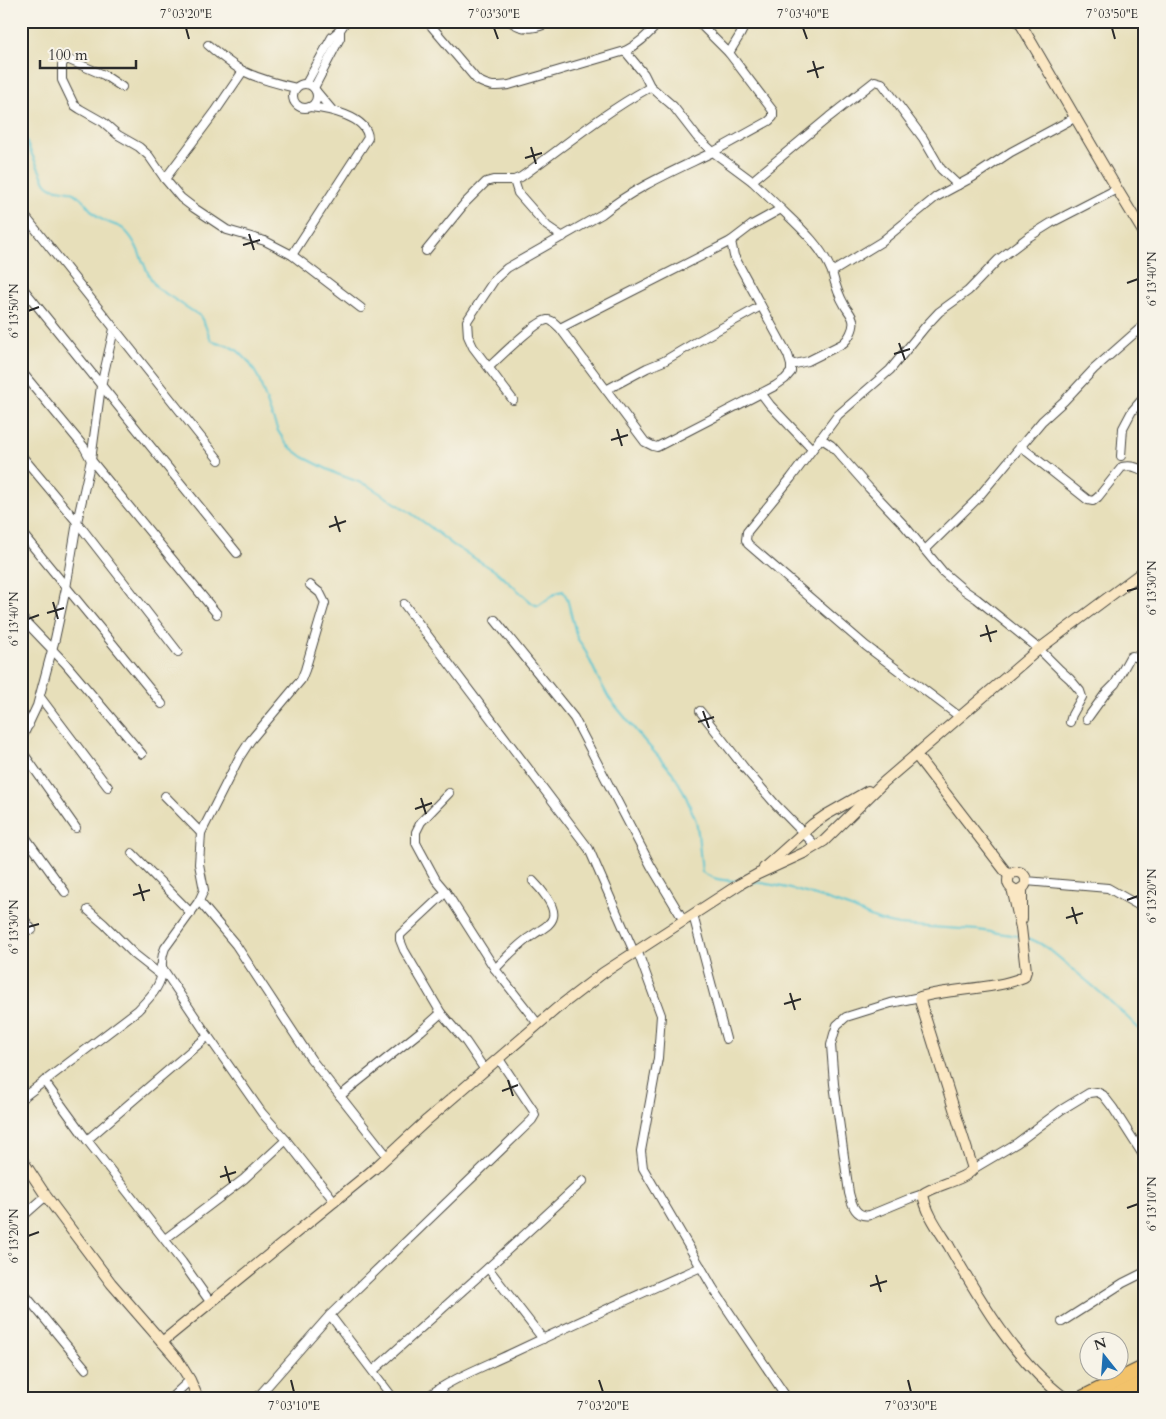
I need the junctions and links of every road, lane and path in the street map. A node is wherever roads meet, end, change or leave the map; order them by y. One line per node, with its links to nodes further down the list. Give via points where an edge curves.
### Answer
1 (346, 21): 10 (street)
2 (427, 21): 12 (street, via 477,80 494,87)
3 (510, 21): 4 (street, via 531,29)
4 (553, 21)
5 (661, 21): 12 (street, via 634,47)
6 (697, 21): 13 (street)
7 (747, 21): 13 (street)
8 (1020, 21): 24 (street)
9 (1027, 21): 33 (street)
10 (340, 30): 16 (street, via 332,36); 20 (street, via 340,38)
11 (208, 45): 14 (street)
12 (625, 51): 17 (street)
13 (729, 53): 25 (street, via 773,110 773,117)
14 (243, 71): 15 (street); 26 (street)
15 (282, 84): 19 (street); 21 (street)
16 (306, 84): 19 (street); 20 (street)
17 (650, 86): 25 (street, via 673,106); 27 (street)
18 (122, 87): 26 (street, via 104,75 67,59 62,65 62,80 74,105 139,147)
19 (296, 88): 21 (street)
20 (315, 90): 22 (street, via 317,98); 23 (street)
21 (293, 98): 22 (street, via 299,107)
22 (310, 107): 23 (street)
23 (332, 110): 38 (street, via 357,120 366,129 368,138)
24 (1076, 116): 29 (street); 30 (street)
25 (712, 152): 28 (street); 35 (street, via 615,203)
26 (165, 179): 38 (street, via 181,198 227,230 264,241)
27 (514, 180): 35 (street, via 518,193 546,226); 37 (street, via 486,182)
28 (752, 181): 29 (street, via 829,116 879,81 923,138 941,169); 31 (street)
29 (958, 185): 39 (street, via 936,197 881,242)
30 (1117, 189): 34 (street); 54 (street, via 1051,222 998,260 968,291 926,326 890,370 838,415)
31 (781, 209): 36 (street, via 752,224); 39 (street, via 808,235)
32 (21, 211): 45 (street)
33 (1145, 222)
34 (1145, 234)
35 (563, 237): 47 (street, via 506,268 467,321 468,336)
36 (731, 241): 41 (street, via 734,256); 44 (street)
37 (426, 251)
38 (292, 255): 42 (street)
39 (832, 272): 46 (street, via 854,326 842,344 808,361)
40 (21, 286): 49 (street)
41 (761, 306): 46 (street); 50 (street)
42 (360, 308)
43 (1145, 324): 55 (street, via 1094,369)
44 (560, 328): 47 (street, via 550,320 539,323); 50 (street)
45 (114, 329): 49 (street); 60 (street)
46 (792, 365): 51 (street, via 785,379)
47 (489, 367): 53 (street)
48 (21, 371): 59 (street)
49 (101, 386): 59 (street); 65 (street)
50 (606, 390): 51 (street, via 645,442 656,447)
51 (761, 393): 56 (street)
52 (1145, 396): 58 (street, via 1123,428)
53 (513, 400)
54 (820, 438): 56 (street); 64 (street, via 831,445)
55 (1020, 446): 61 (street, via 1088,500 1098,497 1122,467 1136,467); 64 (street, via 976,500)
56 (812, 449): 81 (street, via 748,532 748,544 866,646)
57 (21, 454): 62 (street)
58 (1121, 456)
59 (91, 460): 62 (street); 70 (street)
60 (219, 460)
61 (1145, 472)
62 (77, 522): 68 (street); 75 (street)
63 (21, 532): 68 (street)
64 (925, 550): 73 (street, via 943,572)
65 (237, 553)
66 (1145, 570): 73 (street)
67 (310, 585): 96 (street, via 320,593 325,603 301,680 250,741)
68 (66, 588): 74 (street); 78 (street)
69 (404, 604): 112 (street, via 589,849)
70 (217, 614)
71 (21, 617): 74 (street)
72 (495, 620): 110 (street, via 574,718 651,866)
73 (1039, 649): 81 (street); 83 (street, via 1080,691 1082,697)
74 (52, 651): 77 (street); 87 (street)
75 (178, 652)
76 (1145, 663): 82 (street, via 1130,657 1115,684)
77 (40, 697): 84 (street); 90 (street)
78 (162, 704)
79 (700, 711): 95 (street, via 776,806)
80 (21, 714): 84 (street)
81 (960, 717): 88 (street)
82 (1087, 719)
83 (1070, 722)
84 (29, 725): 85 (street)
85 (21, 740)
86 (21, 750): 93 (street)
87 (142, 754)
88 (916, 755): 89 (street); 100 (street)
89 (884, 782): 95 (street); 97 (street)
90 (108, 787)
91 (450, 793): 104 (street, via 421,822 416,832 416,843 421,853)
92 (165, 796): 96 (street)
93 (76, 828)
94 (21, 831): 103 (street)
95 (802, 832): 97 (street); 99 (street)
96 (201, 833): 105 (street, via 199,864 204,890)
97 (816, 846): 99 (street)
98 (132, 853): 108 (street)
99 (758, 874): 110 (street)
100 (1009, 876): 102 (street, via 1008,881); 102 (street, via 1019,872 1024,876)
101 (533, 881): 114 (street, via 543,891 553,910 553,918 548,926 532,935)
102 (1020, 886): 106 (street, via 1108,888); 116 (street, via 1024,977)
103 (65, 892)
104 (446, 892): 114 (street); 117 (street, via 400,935 404,950)
105 (199, 901): 108 (street); 124 (street, via 236,945 311,1059)
106 (1145, 909)
107 (88, 910): 115 (street)
108 (191, 913): 113 (street, via 165,948)
109 (21, 915): 111 (street)
110 (689, 918): 112 (street); 120 (street)
111 (32, 930)
112 (636, 951): 118 (street); 138 (street, via 661,1016 658,1058 641,1151 642,1168)
113 (161, 966): 115 (street); 119 (street)
114 (495, 969): 118 (street)
115 (162, 976): 123 (street, via 153,994 138,1010)
116 (920, 997): 131 (street); 133 (street, via 846,1017 837,1025 831,1045 848,1184 856,1212 870,1215)
117 (441, 1013): 122 (street); 124 (street)
118 (538, 1024): 121 (street)
119 (208, 1036): 126 (street); 127 (street, via 262,1113)
120 (726, 1039)
121 (499, 1059): 122 (street); 143 (street, via 534,1110 532,1120)
122 (485, 1070): 128 (street)
123 (44, 1081): 125 (street); 126 (street)
124 (340, 1096): 128 (street)
125 (21, 1099)
126 (87, 1140): 137 (street)
127 (286, 1140): 135 (street); 137 (street, via 244,1180)
128 (388, 1157): 135 (street)
129 (21, 1158): 134 (street)
130 (1145, 1158): 131 (street, via 1103,1095 1089,1092)
131 (973, 1169): 133 (street)
132 (582, 1181): 139 (street)
133 (923, 1194): 161 (street, via 924,1202 985,1306 1024,1360)
134 (46, 1196): 136 (street); 146 (street, via 111,1282)
135 (335, 1202): 142 (street)
136 (21, 1218)
137 (165, 1239): 142 (street)
138 (701, 1267): 145 (street); 160 (street)
139 (488, 1268): 145 (street); 149 (street)
140 (1145, 1272): 144 (street)
141 (21, 1290): 148 (street)
142 (210, 1303): 146 (street)
143 (330, 1315): 149 (street); 156 (street)
144 (1062, 1322)
145 (543, 1339): 152 (street)
146 (162, 1342): 150 (street)
147 (1145, 1367): 162 (highway)
148 (86, 1368)
149 (372, 1371): 157 (street)
150 (190, 1380): 154 (street); 155 (street)
151 (1145, 1382): 153 (highway)
152 (440, 1388): 158 (street); 159 (street)
153 (1116, 1396)
154 (171, 1398)
155 (198, 1398)
156 (256, 1398)
157 (393, 1398)
158 (426, 1398)
159 (446, 1398)
160 (787, 1398)
161 (1065, 1398)
162 (1082, 1398)

